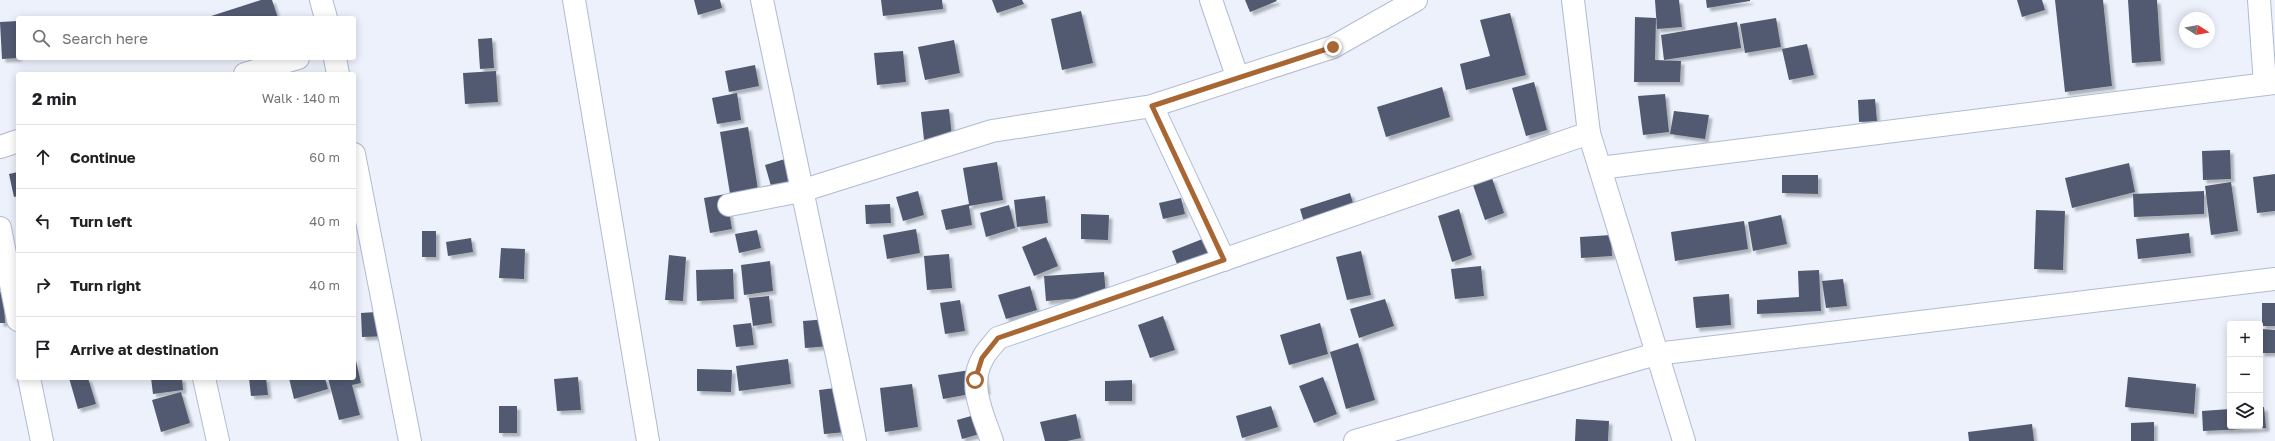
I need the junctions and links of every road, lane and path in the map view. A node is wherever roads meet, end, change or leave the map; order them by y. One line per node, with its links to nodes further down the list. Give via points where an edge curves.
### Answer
1 (321, 0): 8 (street)
2 (574, 0): 33 (street)
3 (762, 0): 21 (street)
4 (1211, 0): 13 (street)
5 (1416, 0): 13 (street, via 1333,47)
6 (1573, 0): 16 (street)
7 (2259, 0): 14 (street)
8 (325, 16)
9 (291, 60): 11 (street)
10 (335, 60): 12 (street)
11 (252, 72)
12 (338, 72)
13 (1237, 76): 15 (street)
14 (2270, 83): 20 (street)
15 (1152, 106): 21 (street, via 992,131); 24 (street)
16 (1589, 133): 20 (street); 24 (street)
17 (16, 142): 18 (street)
18 (0, 147)
19 (356, 164): 32 (street)
20 (1600, 168): 27 (street)
21 (801, 191): 22 (street); 34 (street)
22 (730, 205)
23 (0, 228): 26 (street)
24 (1224, 260): 35 (street, via 998,338 982,358 975,380 979,402)
25 (2275, 279): 27 (street)
26 (16, 310)
27 (1656, 354): 36 (street); 37 (street)
28 (29, 380): 30 (street)
29 (204, 380): 31 (street)
30 (42, 441)
31 (218, 441)
32 (410, 441)
33 (648, 441)
34 (855, 441)
35 (992, 441)
36 (1355, 441)
37 (1684, 441)

